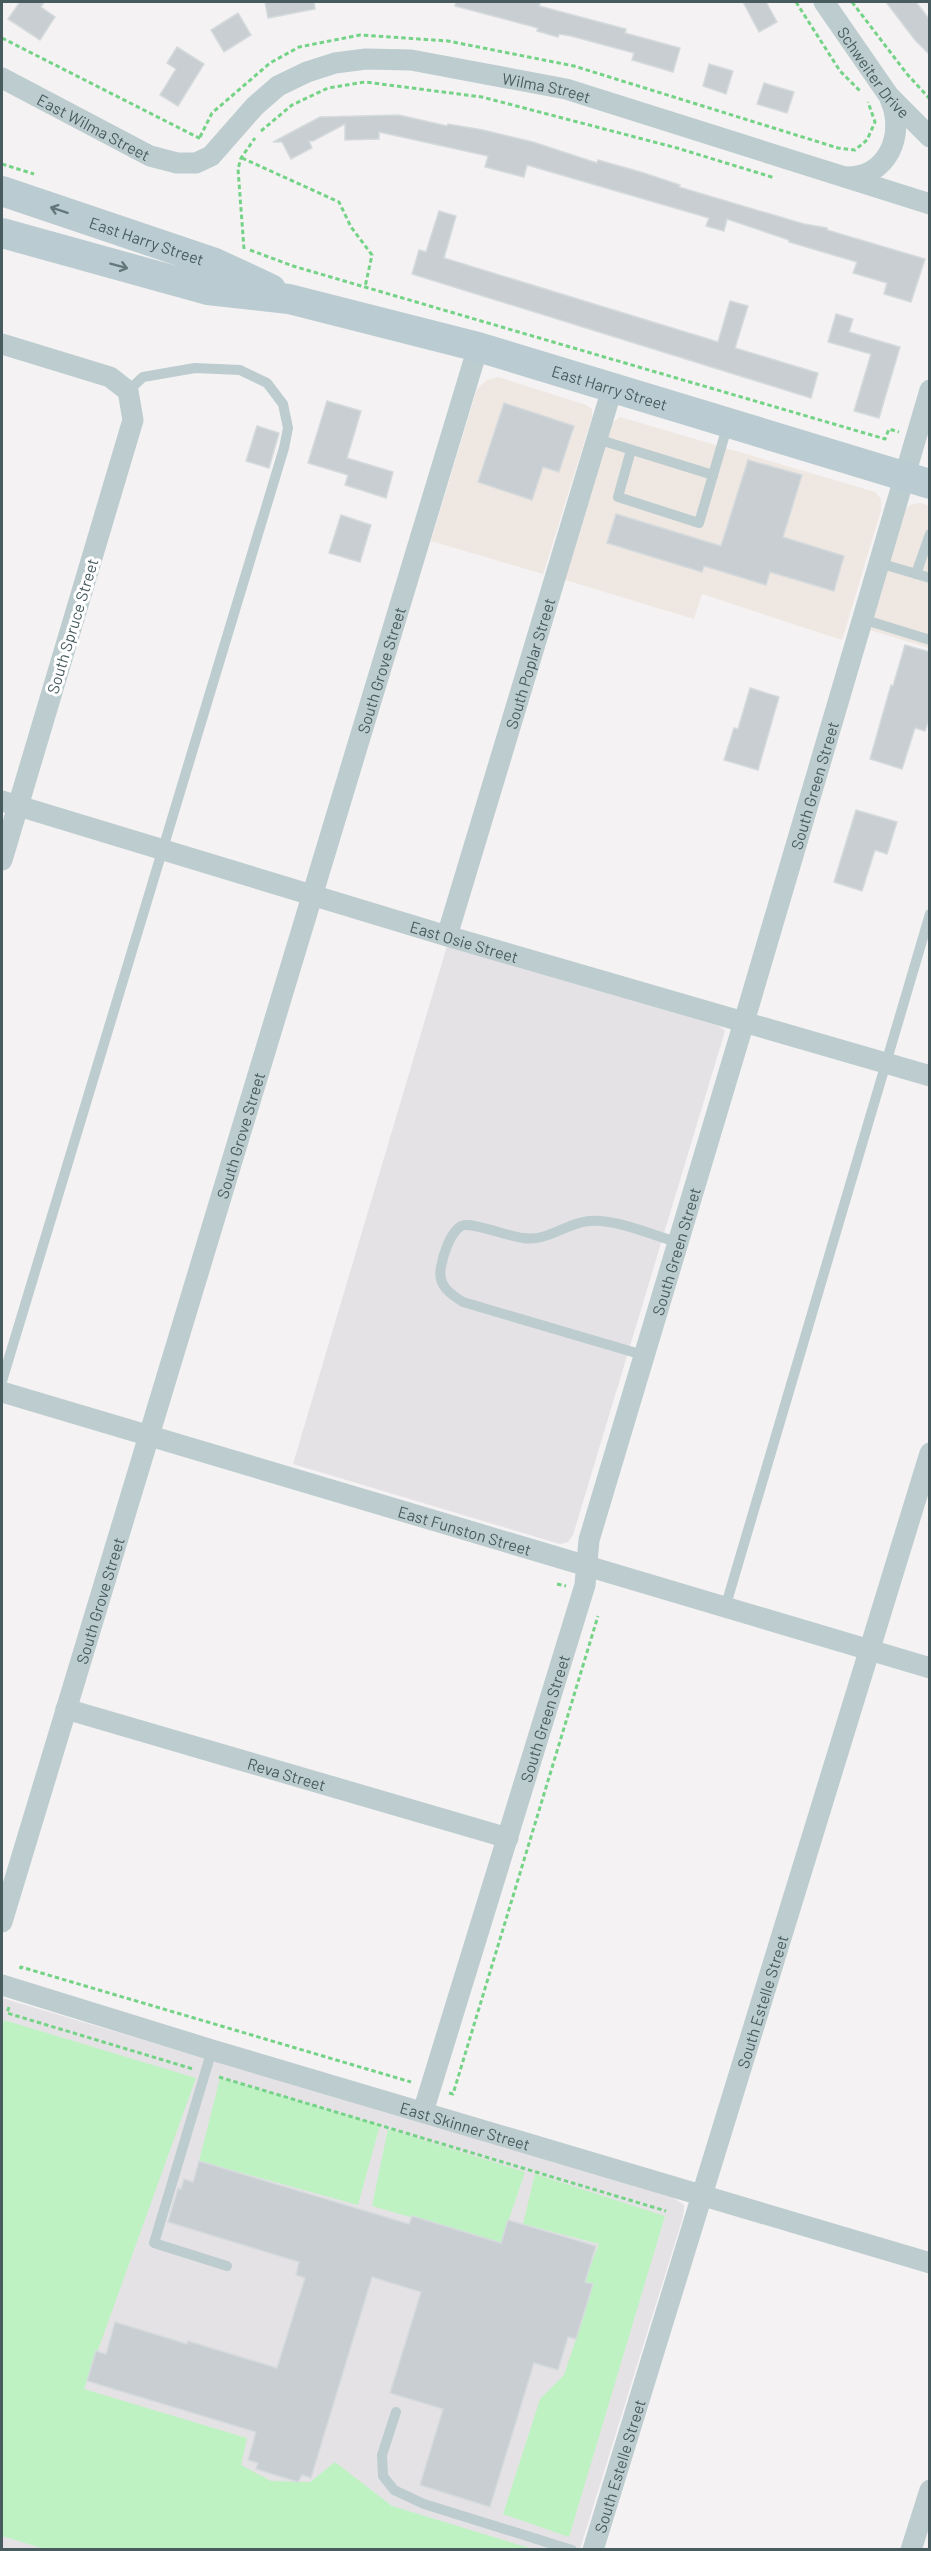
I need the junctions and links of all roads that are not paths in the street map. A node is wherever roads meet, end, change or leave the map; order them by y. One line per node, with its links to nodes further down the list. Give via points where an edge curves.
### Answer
1 (824, 2): 3 (street, Schweiter Drive)
2 (2, 78): 5 (street, East Wilma Street, via 150,156)
3 (889, 96): 4 (street, Schweiter Drive); 6 (street, via 896,110 897,125 890,153 868,172)
4 (930, 137)
5 (188, 163): 6 (street, Wilma Street, via 211,156 278,86 335,63 366,59 411,60 566,89)
6 (842, 177): 8 (street, Wilma Street)
7 (2, 191): 10 (main road, East Harry Street, one-way to 7, via 215,262)
8 (930, 204)
9 (2, 233): 10 (main road, East Harry Street, one-way to 10, via 208,290)
10 (290, 298): 12 (main road, East Harry Street)
11 (2, 344): 15 (street, via 110,377)
12 (478, 347): 13 (main road, East Harry Street); 30 (street, South Grove Street)
13 (612, 389): 16 (main road, East Harry Street); 17 (street, South Poplar Street)
14 (930, 390): 20 (street, South Green Street, via 915,437)
15 (128, 391): 27 (street, South Spruce Street, via 133,420); 28 (lane, via 143,377 195,368 240,370 267,383 283,404 288,428)
16 (728, 424): 19 (lane); 20 (main road, East Harry Street)
17 (597, 440): 18 (lane); 32 (street, South Poplar Street)
18 (631, 450): 19 (lane); 19 (lane, via 618,497 699,523)
19 (713, 475)
20 (917, 480): 22 (street, South Green Street)
21 (930, 534): 23 (lane)
22 (879, 563): 23 (lane); 25 (street, South Green Street)
23 (916, 574): 24 (lane)
24 (930, 578)
25 (862, 619): 26 (lane); 33 (street, South Green Street)
26 (930, 640)
27 (10, 803): 28 (street, East Osie Street); 29 (street, South Spruce Street)
28 (162, 849): 30 (street, East Osie Street); 38 (lane)
29 (2, 860)
30 (312, 894): 32 (street, East Osie Street); 40 (street, South Grove Street)
31 (930, 914): 34 (lane)
32 (447, 936): 33 (street, East Osie Street)
33 (744, 1022): 34 (street, East Osie Street); 36 (street, South Green Street)
34 (886, 1063): 35 (street, East Osie Street); 43 (lane)
35 (930, 1076)
36 (677, 1242): 37 (street, South Green Street); 37 (lane, via 602,1221 587,1221 529,1239 470,1224 461,1226 453,1235 441,1267 444,1287 463,1302)
37 (643, 1355): 42 (street, South Green Street, via 586,1549)
38 (2, 1381)
39 (2, 1392): 40 (street, East Funston Street)
40 (148, 1437): 42 (street, East Funston Street); 46 (street, South Grove Street)
41 (930, 1453): 44 (street, South Estelle Street)
42 (585, 1567): 43 (street, East Funston Street); 47 (street, South Green Street, via 583,1591)
43 (725, 1608): 44 (street, East Funston Street)
44 (870, 1650): 45 (street, East Funston Street); 52 (street, South Estelle Street)
45 (930, 1668)
46 (66, 1709): 47 (street, Reva Street); 48 (street, South Grove Street)
47 (508, 1838): 51 (street, South Green Street)
48 (2, 1922)
49 (8, 1987): 50 (street, East Skinner Street)
50 (213, 2050): 51 (street, East Skinner Street); 54 (lane, via 154,2244)
51 (423, 2112): 52 (street, East Skinner Street)
52 (701, 2195): 53 (street, East Skinner Street); 58 (street, South Estelle Street)
53 (930, 2263)
54 (227, 2266)
55 (396, 2412): 57 (lane, via 382,2455 383,2476 394,2490 424,2504)
56 (930, 2490): 59 (street)
57 (572, 2550)
58 (593, 2550)
59 (911, 2550)

